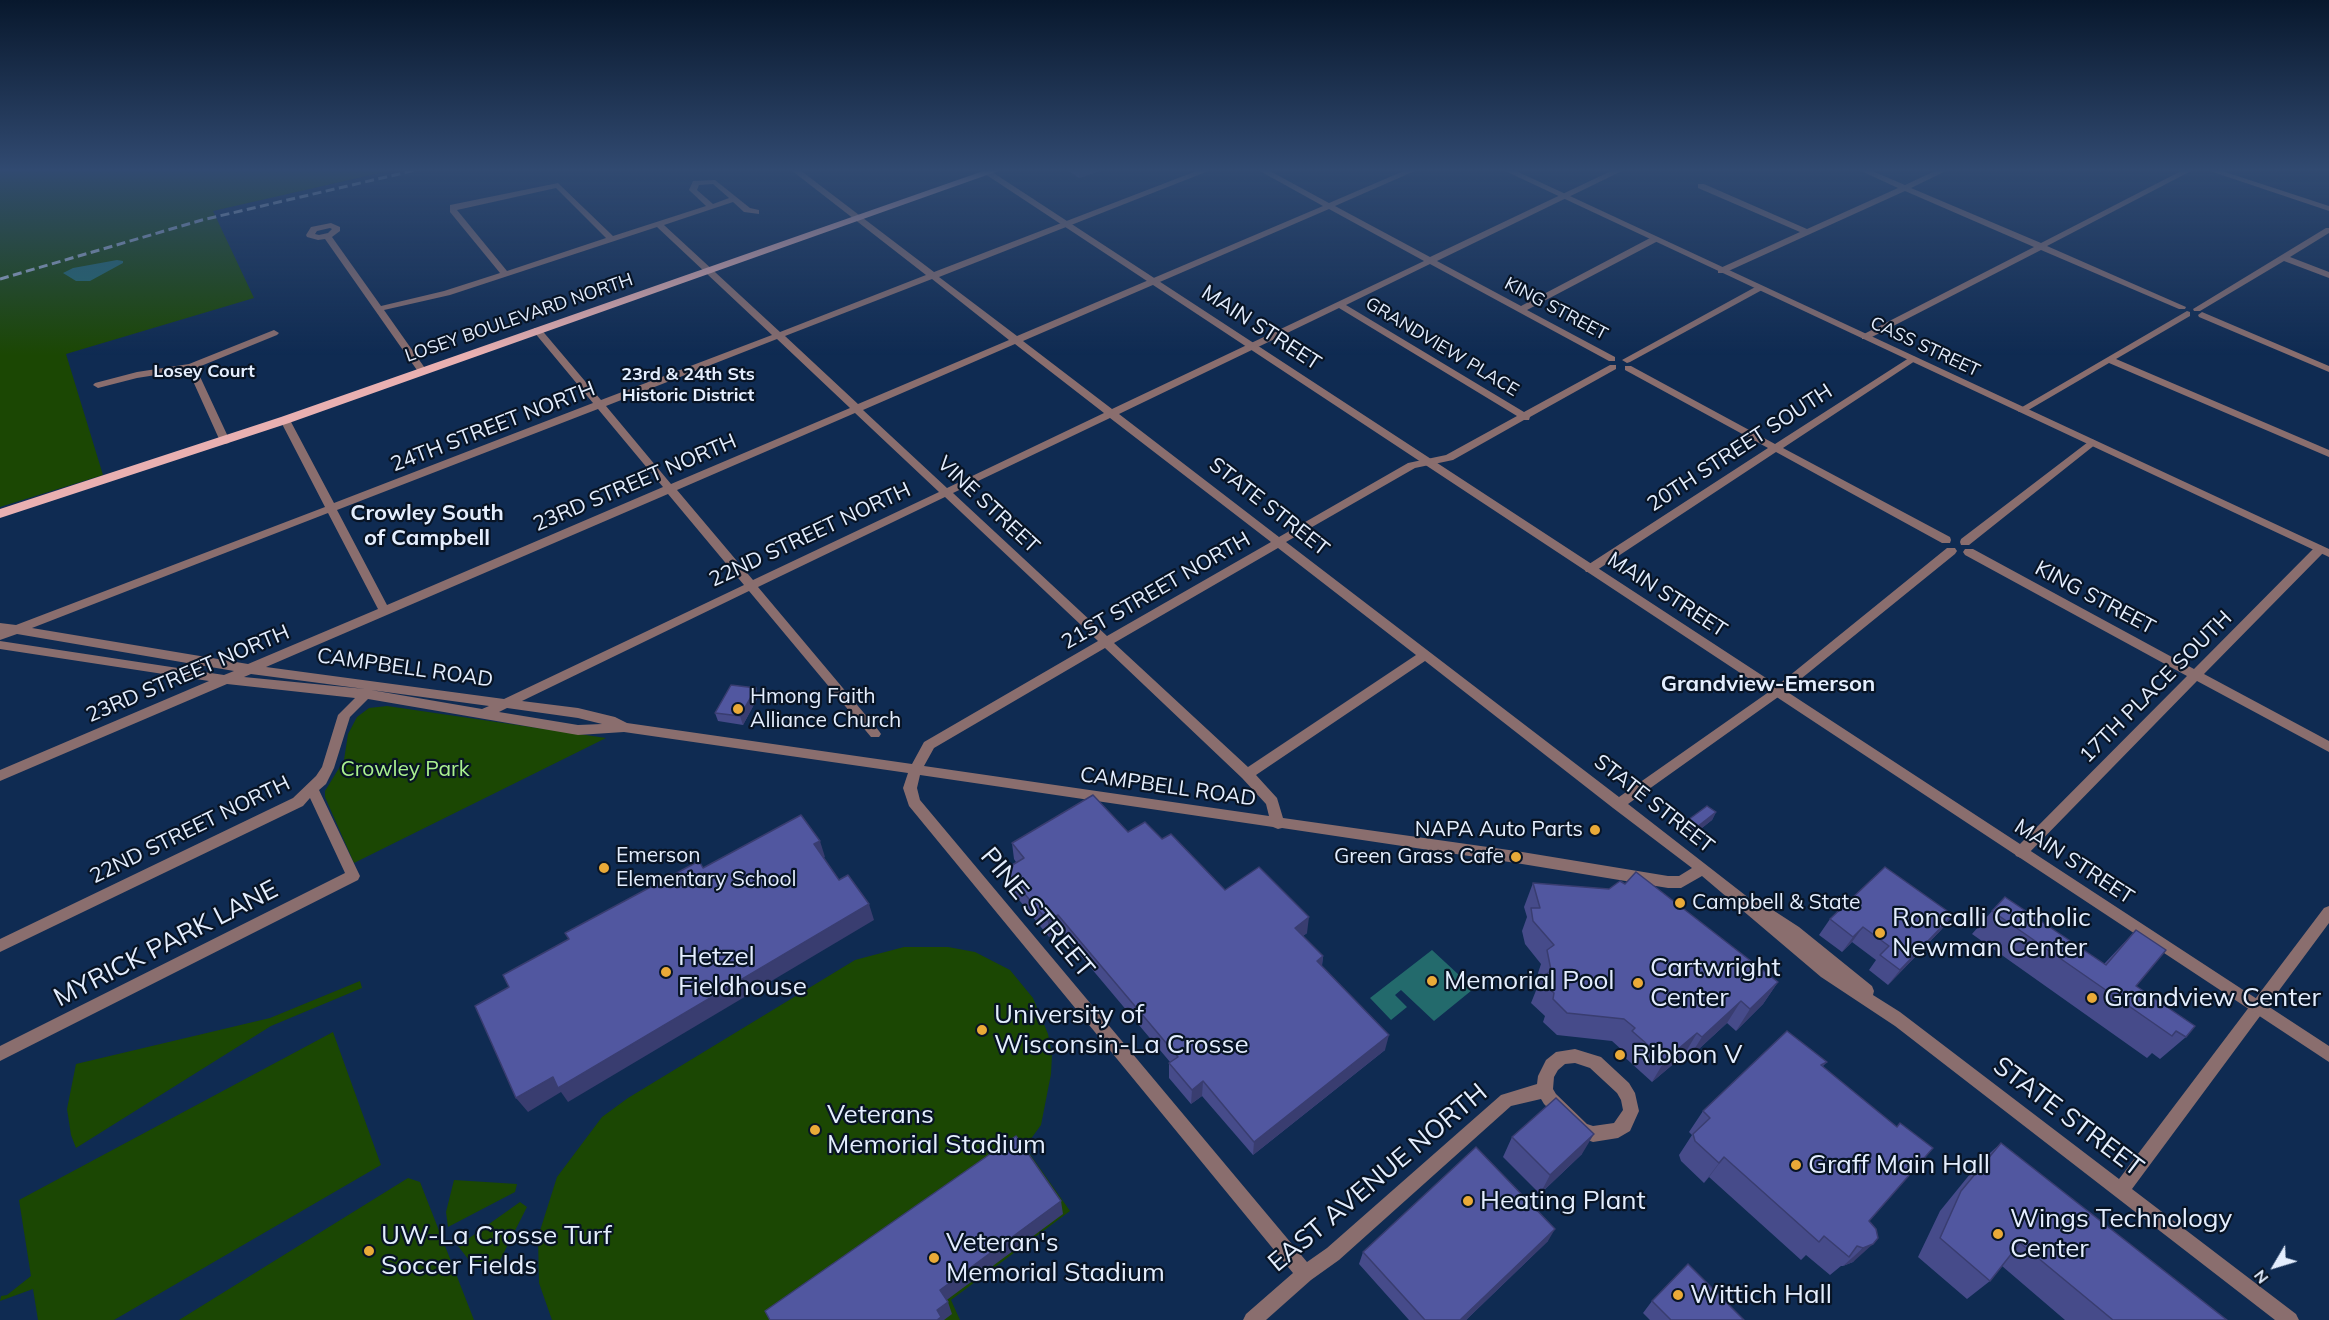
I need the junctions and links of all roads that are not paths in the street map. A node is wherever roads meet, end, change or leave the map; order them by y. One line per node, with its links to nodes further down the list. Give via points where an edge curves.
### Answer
1 (471, 232): 25 (street)
2 (605, 232): 18 (street)
3 (635, 232): 18 (street)
4 (667, 232): 23 (street, VINE STREET)
5 (819, 232): 23 (main road, LOSEY BOULEVARD NORTH)
6 (875, 232): 27 (street, STATE STREET)
7 (1049, 232): 27 (street, 24TH STREET NORTH)
8 (1076, 232): 28 (street, MAIN STREET)
9 (1270, 232): 28 (street, 23RD STREET NORTH)
10 (1376, 232): 22 (street, KING STREET)
11 (1492, 232): 22 (street, 22ND STREET NORTH)
12 (1637, 232): 19 (street, CASS STREET)
13 (1804, 232): 24 (street)
14 (2005, 232): 20 (street)
15 (2066, 232): 20 (street)
16 (2326, 232): 21 (street)
17 (327, 236): 31 (street)
18 (612, 239): 25 (street)
19 (1655, 240): 24 (street, CASS STREET); 32 (street)
20 (2038, 246): 33 (street); 38 (street)
21 (2284, 258): 26 (street); 34 (street)
22 (1430, 261): 30 (street, 22ND STREET NORTH); 32 (street, KING STREET)
23 (708, 271): 35 (main road, LOSEY BOULEVARD NORTH); 37 (street, VINE STREET)
24 (1721, 271): 29 (street, CASS STREET)
25 (505, 274): 31 (street)
26 (2329, 275)
27 (934, 277): 37 (street, 24TH STREET NORTH); 39 (street, STATE STREET)
28 (1153, 282): 39 (street, 23RD STREET NORTH); 40 (street, MAIN STREET)
29 (1759, 288): 38 (street, CASS STREET); 44 (street)
30 (1340, 305): 40 (street, 22ND STREET NORTH); 53 (street, GRANDVIEW PLACE)
31 (378, 309): 47 (street)
32 (1520, 310): 43 (street, KING STREET)
33 (2185, 311): 34 (street); 42 (street)
34 (2200, 312): 46 (street)
35 (537, 330): 47 (main road, LOSEY BOULEVARD NORTH); 49 (street)
36 (274, 333): 45 (street)
37 (780, 337): 49 (street, 24TH STREET NORTH); 50 (street, VINE STREET)
38 (1864, 337): 41 (street, CASS STREET)
39 (1016, 340): 50 (street, 23RD STREET NORTH); 52 (street, STATE STREET)
40 (1252, 347): 52 (street, 22ND STREET NORTH); 60 (street, MAIN STREET)
41 (1912, 359): 51 (street, CASS STREET); 57 (street, 20TH STREET SOUTH)
42 (2109, 360): 51 (street); 58 (street)
43 (1612, 363): 44 (street); 53 (street, 21ST STREET NORTH)
44 (1627, 364): 57 (street)
45 (191, 367): 48 (street); 55 (street)
46 (2329, 369)
47 (422, 371): 54 (main road, LOSEY BOULEVARD NORTH)
48 (98, 385)
49 (600, 405): 61 (street); 63 (street, 24TH STREET NORTH)
50 (857, 410): 61 (street, 23RD STREET NORTH); 62 (street, VINE STREET)
51 (2022, 410): 56 (street, CASS STREET)
52 (1112, 414): 62 (street, 22ND STREET NORTH); 66 (street, STATE STREET)
53 (1526, 418): 60 (street, 21ST STREET NORTH, via 1449,458)
54 (285, 420): 55 (main road, LOSEY BOULEVARD NORTH); 63 (street)
55 (225, 441): 59 (main road, LOSEY BOULEVARD NORTH)
56 (2092, 442): 68 (street); 69 (street, CASS STREET)
57 (1775, 448): 67 (street); 70 (street, 20TH STREET SOUTH)
58 (2329, 454)
59 (164, 462): 64 (main road, LOSEY BOULEVARD NORTH); 65 (main road, LOSEY BOULEVARD NORTH, via 120,482)
60 (1430, 462): 66 (street, 21ST STREET NORTH, via 1412,465); 70 (street, MAIN STREET)
61 (671, 490): 71 (street); 72 (street, 23RD STREET NORTH)
62 (946, 493): 71 (street, 22ND STREET NORTH); 76 (street, VINE STREET)
63 (331, 509): 72 (street); 74 (street, 24TH STREET NORTH)
64 (0, 514)
65 (0, 524)
66 (1280, 543): 76 (street, 21ST STREET NORTH); 78 (street, STATE STREET)
67 (1949, 545): 68 (street, via 1954,538); 83 (street)
68 (1967, 547): 80 (street, KING STREET)
69 (2324, 551): 80 (street, 17TH PLACE SOUTH)
70 (1590, 569): 83 (street, MAIN STREET)
71 (751, 586): 85 (street, 22ND STREET NORTH); 88 (street)
72 (384, 610): 79 (street, 23RD STREET NORTH)
73 (0, 627): 74 (street, CAMPBELL ROAD)
74 (18, 629): 75 (street, 24TH STREET NORTH); 79 (street, CAMPBELL ROAD)
75 (0, 636)
76 (1106, 642): 90 (street, 21ST STREET NORTH, via 929,745); 91 (street, VINE STREET)
77 (0, 645): 81 (street, CAMPBELL ROAD)
78 (1425, 655): 91 (street); 94 (street, STATE STREET)
79 (249, 669): 81 (street, 23RD STREET NORTH); 82 (street, CAMPBELL ROAD)
80 (2195, 675): 89 (street, KING STREET); 96 (street, 17TH PLACE SOUTH)
81 (224, 679): 84 (street, CAMPBELL ROAD); 92 (street, 23RD STREET NORTH)
82 (381, 685): 84 (street, 22ND STREET NORTH); 85 (street, CAMPBELL ROAD)
83 (1777, 692): 94 (street); 96 (street, MAIN STREET)
84 (364, 694): 86 (street, CAMPBELL ROAD); 93 (street, 22ND STREET NORTH, via 344,715 328,768)
85 (506, 703): 86 (street, 22ND STREET NORTH); 87 (street, CAMPBELL ROAD, via 594,716)
86 (483, 714): 87 (street, CAMPBELL ROAD, via 578,730)
87 (624, 728): 90 (street, CAMPBELL ROAD)
88 (875, 734)
89 (2329, 747)
90 (915, 771): 95 (street, CAMPBELL ROAD); 105 (street, PINE STREET, via 910,788 914,802)
91 (1247, 774): 95 (street, VINE STREET, via 1272,802)
92 (0, 776)
93 (313, 790): 99 (street, 22ND STREET NORTH, via 279,813); 101 (street, MYRICK PARK LANE, via 353,876)
94 (1617, 804): 97 (street, STATE STREET)
95 (1278, 824): 97 (street, CAMPBELL ROAD, via 1668,882 1681,882)
96 (2021, 852): 100 (street, MAIN STREET)
97 (1703, 869): 104 (street, STATE STREET, via 1826,972 1900,1021)
98 (2329, 912): 100 (street)
99 (0, 946)
100 (2256, 1007): 102 (street, MAIN STREET); 104 (street)
101 (0, 1054)
102 (2329, 1055)
103 (1545, 1090): 103 (street, via 1582,1130 1593,1134 1618,1130 1631,1111 1623,1088 1586,1057 1562,1057 1552,1065); 105 (street, EAST AVENUE NORTH, via 1507,1100 1333,1254)
104 (2121, 1190): 107 (street, STATE STREET)
105 (1305, 1274): 106 (street, EAST AVENUE NORTH)
106 (1252, 1320)
107 (2290, 1320)

